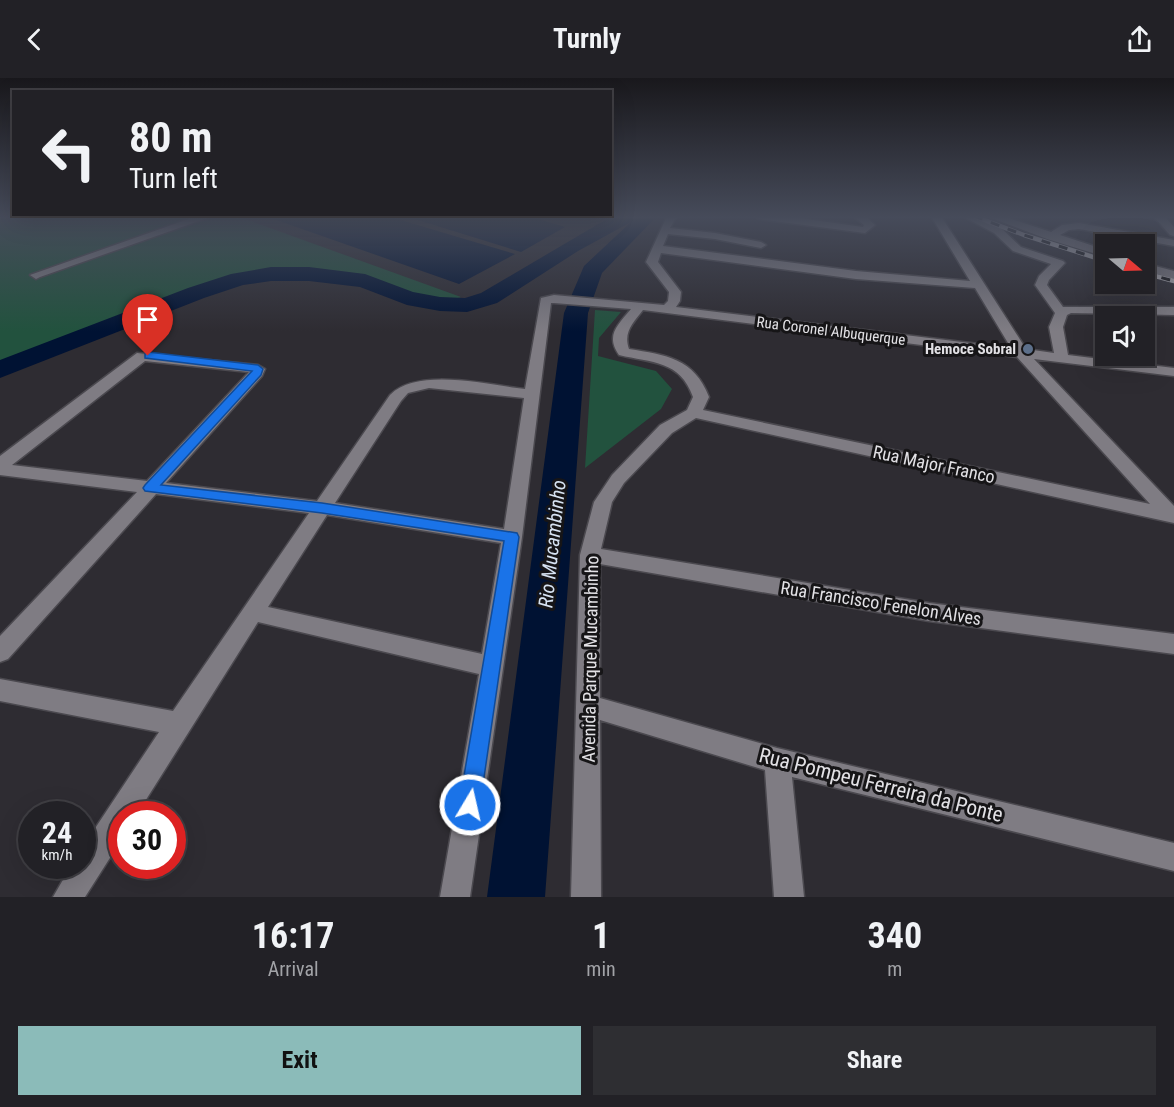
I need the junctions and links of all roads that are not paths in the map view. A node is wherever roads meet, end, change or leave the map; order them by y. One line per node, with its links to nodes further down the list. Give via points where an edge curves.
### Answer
1 (97, 254): 7 (street)
2 (656, 254): 11 (street, via 652,262 675,292)
3 (698, 254): 9 (street, via 856,275)
4 (960, 254): 9 (street)
5 (1034, 254): 13 (street, via 1059,262 1041,285)
6 (1155, 269): 8 (street)
7 (36, 275)
8 (1174, 275)
9 (979, 285): 14 (street)
10 (640, 306): 11 (street, Rua Coronel Albuquerque); 17 (street, Rua Coronel Albuquerque, via 554,299 544,303); 18 (street, via 620,331 620,346 624,352 676,364 692,376 701,397)
11 (668, 310): 14 (street, Rua Coronel Albuquerque)
12 (1174, 311): 13 (street, via 1081,308)
13 (1061, 313): 15 (street, via 1056,327)
14 (1021, 354): 15 (street, Rua Coronel Albuquerque); 22 (street)
15 (1062, 359): 16 (street, Rua Coronel Albuquerque)
16 (1174, 372)
17 (532, 394): 21 (street, via 429,384 403,390); 23 (street)
18 (694, 412): 22 (street, Rua Major Franco); 24 (street, Avenida Parque Mucambinho, via 666,429 618,478 603,502)
19 (0, 467): 20 (street); 20 (street, via 142,356 258,369)
20 (150, 488): 21 (street); 27 (street)
21 (322, 508): 23 (street); 25 (street)
22 (1173, 517)
23 (512, 537): 28 (street)
24 (590, 555): 26 (street, Rua Francisco Fenelon Alves, via 929,612); 30 (street, Avenida Parque Mucambinho)
25 (252, 612): 28 (street); 31 (street)
26 (1174, 644)
27 (0, 652)
28 (492, 667): 35 (street)
29 (0, 690): 31 (street)
30 (590, 706): 32 (street, Rua Pompeu Ferreira da Ponte); 36 (street, Avenida Parque Mucambinho)
31 (179, 724): 34 (street)
32 (777, 761): 33 (street, Rua Pompeu Ferreira da Ponte); 37 (street)
33 (1174, 857)
34 (68, 897)
35 (454, 897)
36 (586, 897)
37 (789, 897)

